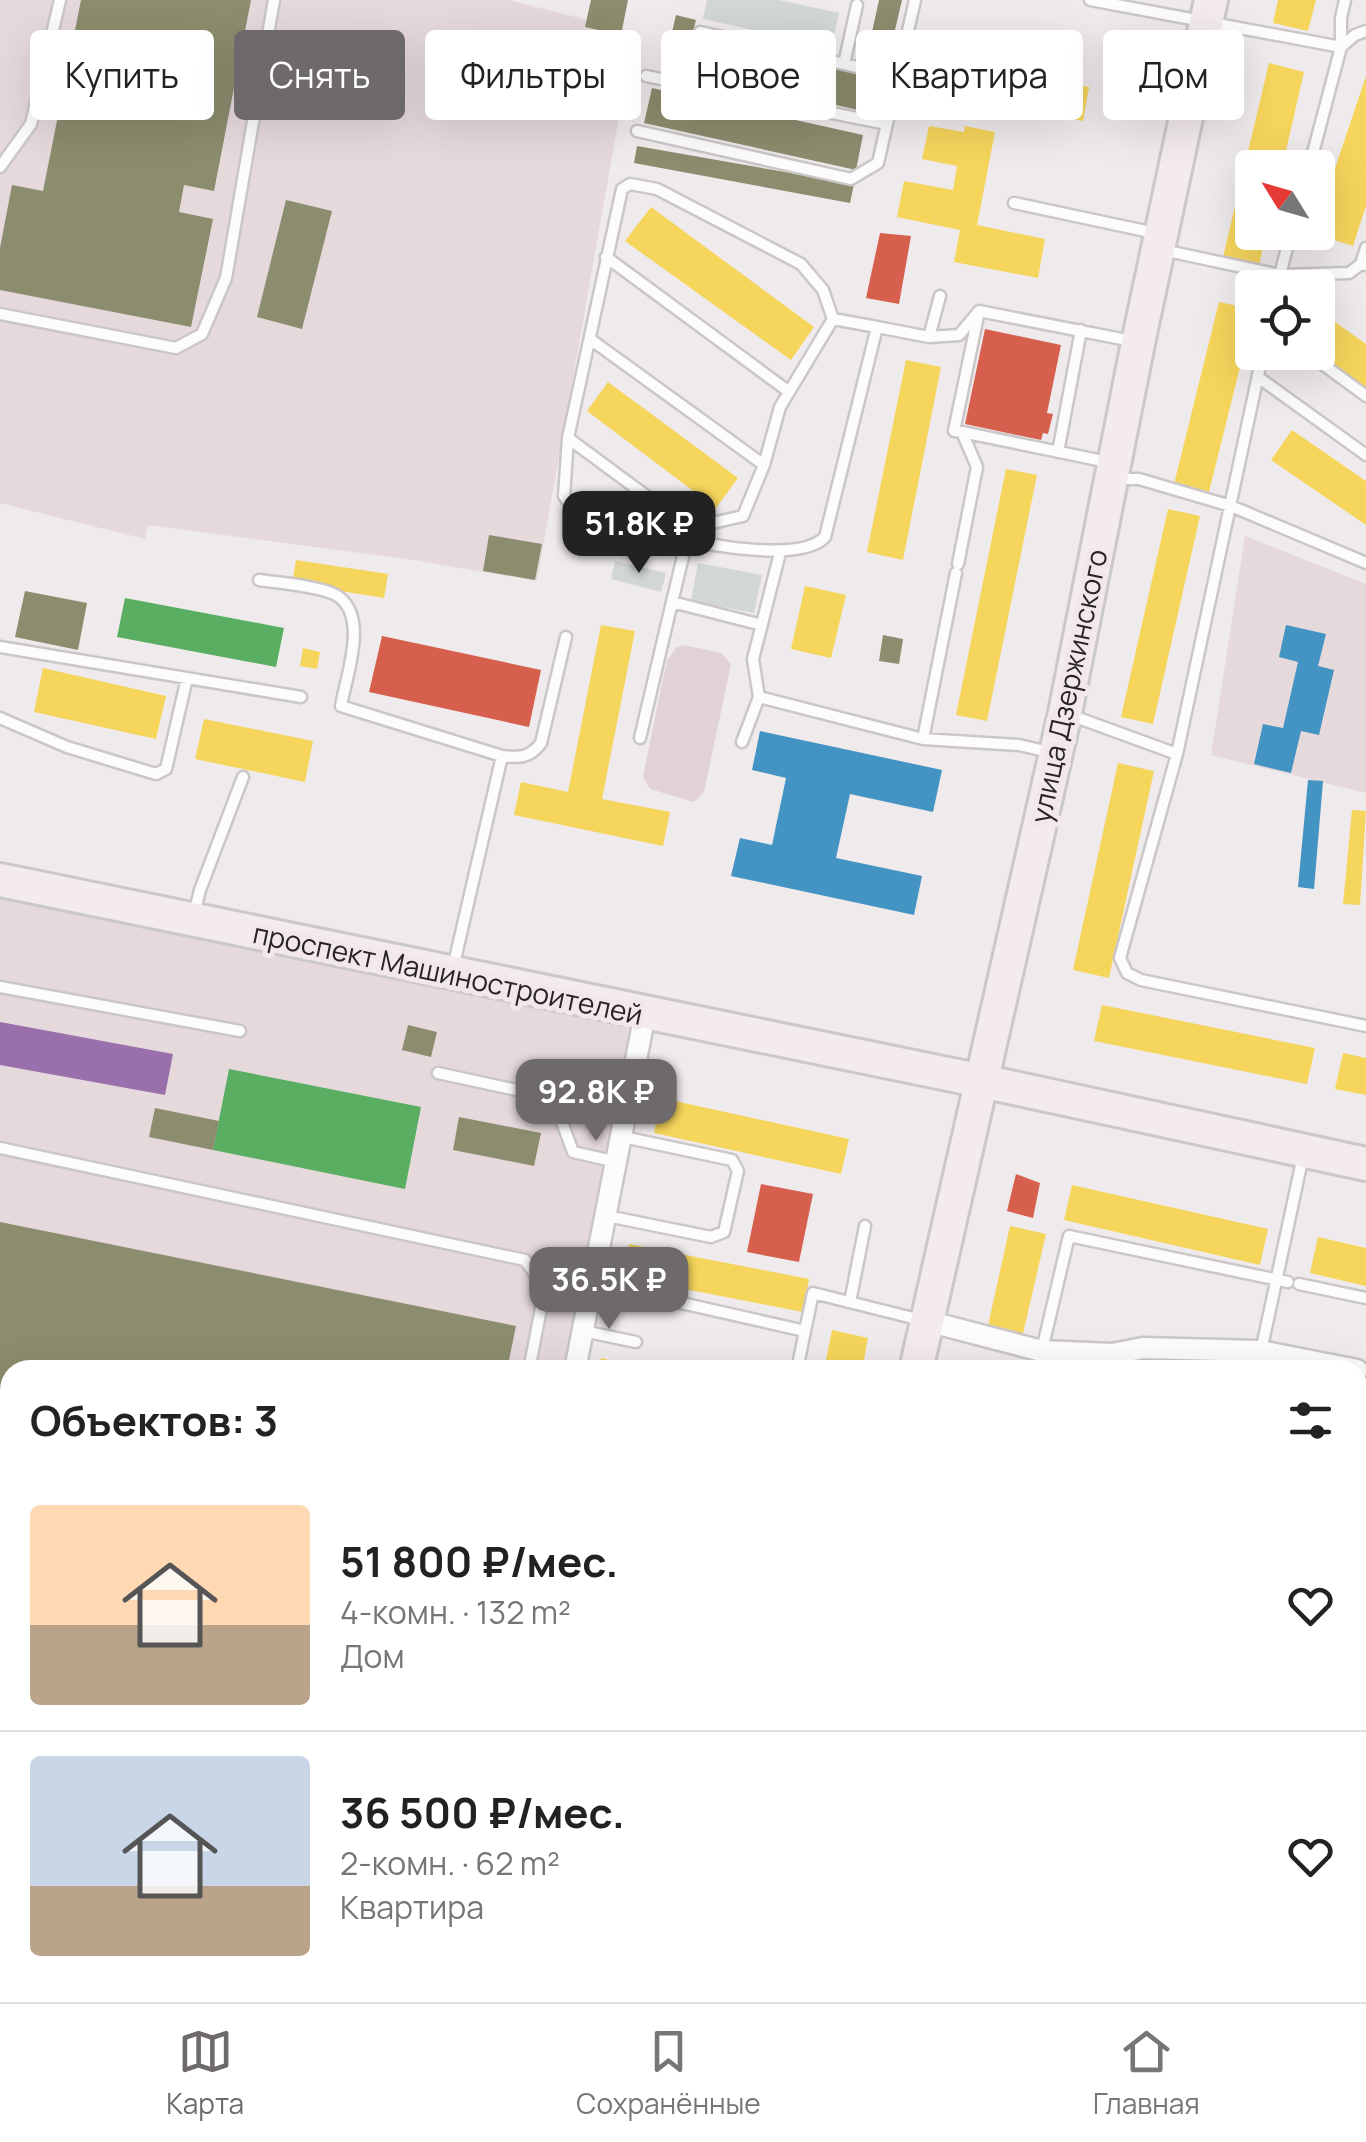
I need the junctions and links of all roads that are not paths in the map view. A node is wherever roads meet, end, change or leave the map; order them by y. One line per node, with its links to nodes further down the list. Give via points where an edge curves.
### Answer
1 (60, 0): 19 (lane, via 31,124)
2 (274, 0): 29 (lane, via 226,278 202,334 176,348)
3 (915, 0): 8 (lane)
4 (1090, 0): 7 (lane)
5 (1345, 0): 10 (lane)
6 (856, 5): 12 (lane)
7 (1208, 11): 10 (lane); 21 (main road, улица Дзержинского)
8 (908, 30)
9 (1366, 31): 10 (lane)
10 (1341, 47): 18 (lane)
11 (836, 62): 12 (lane)
12 (844, 64): 13 (lane)
13 (856, 67)
14 (646, 76): 16 (lane)
15 (888, 120): 16 (lane)
16 (887, 124): 17 (lane, via 878,164 850,179)
17 (636, 131)
18 (1314, 150)
19 (0, 167)
20 (1014, 203): 21 (lane)
21 (1159, 242): 25 (lane); 35 (main road, улица Дзержинского)
22 (1366, 248): 24 (lane)
23 (606, 257): 30 (lane, via 622,189 648,186 801,264 823,290); 34 (lane); 39 (lane)
24 (1364, 264): 26 (lane)
25 (1265, 270)
26 (1335, 273)
27 (940, 296): 33 (lane)
28 (979, 311): 32 (lane); 33 (lane, via 959,335); 41 (lane, via 954,431)
29 (0, 314)
30 (833, 319): 31 (lane); 39 (lane)
31 (877, 327): 33 (lane); 49 (lane, via 825,536 816,546)
32 (1081, 330): 35 (lane); 43 (lane)
33 (929, 337)
34 (590, 338): 42 (lane); 45 (lane)
35 (1138, 342): 46 (main road, улица Дзержинского)
36 (1259, 370): 38 (lane)
37 (1331, 370): 40 (lane)
38 (1258, 376): 44 (lane); 47 (lane)
39 (788, 391): 45 (lane)
40 (1366, 396)
41 (962, 432): 43 (lane); 62 (lane, via 977,466)
42 (568, 438): 45 (lane, via 660,506 708,524 743,516); 48 (lane, via 564,496 575,511)
43 (1058, 452): 46 (lane)
44 (1366, 454)
45 (764, 465)
46 (1113, 471): 47 (lane); 59 (main road, улица Дзержинского)
47 (1231, 506): 50 (lane); 65 (lane)
48 (687, 540): 49 (lane); 52 (lane)
49 (780, 553): 53 (lane)
50 (1366, 564)
51 (259, 580): 66 (lane, via 336,594 350,608 354,625 340,706)
52 (672, 602): 53 (lane); 61 (lane)
53 (762, 625): 58 (lane, via 753,659)
54 (566, 637): 66 (lane, via 541,743 519,758)
55 (0, 647): 56 (lane)
56 (188, 678): 57 (lane); 60 (lane, via 166,769 156,774)
57 (302, 697)
58 (759, 697): 62 (lane); 63 (lane)
59 (1065, 713): 64 (main road, улица Дзержинского); 65 (lane)
60 (0, 718)
61 (640, 738)
62 (923, 739): 64 (lane)
63 (742, 742)
64 (1055, 754): 76 (main road, улица Дзержинского)
65 (1177, 754): 73 (lane, via 1120,958 1127,973)
66 (502, 756): 70 (lane)
67 (243, 778): 69 (lane)
68 (0, 880): 69 (main road, проспект Машиностроителей)
69 (193, 920): 70 (main road, проспект Машиностроителей)
70 (452, 974): 72 (main road, проспект Машиностроителей)
71 (0, 987): 74 (lane)
72 (645, 1014): 76 (main road, проспект Машиностроителей); 77 (street)
73 (1366, 1026)
74 (240, 1031)
75 (438, 1073): 80 (lane, via 553,1098 573,1152)
76 (982, 1081): 79 (main road, проспект Машиностроителей); 88 (main road, улица Дзержинского)
77 (623, 1136): 80 (street); 82 (lane, via 732,1160 738,1171 724,1232 711,1237)
78 (0, 1148): 93 (lane, via 525,1260 545,1288)
79 (1304, 1151): 81 (main road, проспект Машиностроителей); 84 (lane)
80 (618, 1162): 82 (street)
81 (1366, 1164)
82 (607, 1216): 85 (street)
83 (865, 1226): 87 (lane)
84 (1288, 1282): 86 (lane); 92 (lane, via 1068,1236); 100 (lane)
85 (593, 1284): 89 (street); 90 (lane)
86 (1366, 1298)
87 (850, 1302): 88 (lane); 90 (lane, via 813,1293)
88 (927, 1321): 92 (street); 96 (main road, улица Дзержинского)
89 (583, 1330): 91 (lane); 94 (street)
90 (804, 1331): 95 (lane)
91 (636, 1342)
92 (1042, 1351): 97 (street)
93 (531, 1360)
94 (578, 1360)
95 (799, 1360)
96 (918, 1360)
97 (1098, 1360)
98 (1115, 1360): 99 (street, via 1143,1348)
99 (1250, 1360)
100 (1259, 1360)

